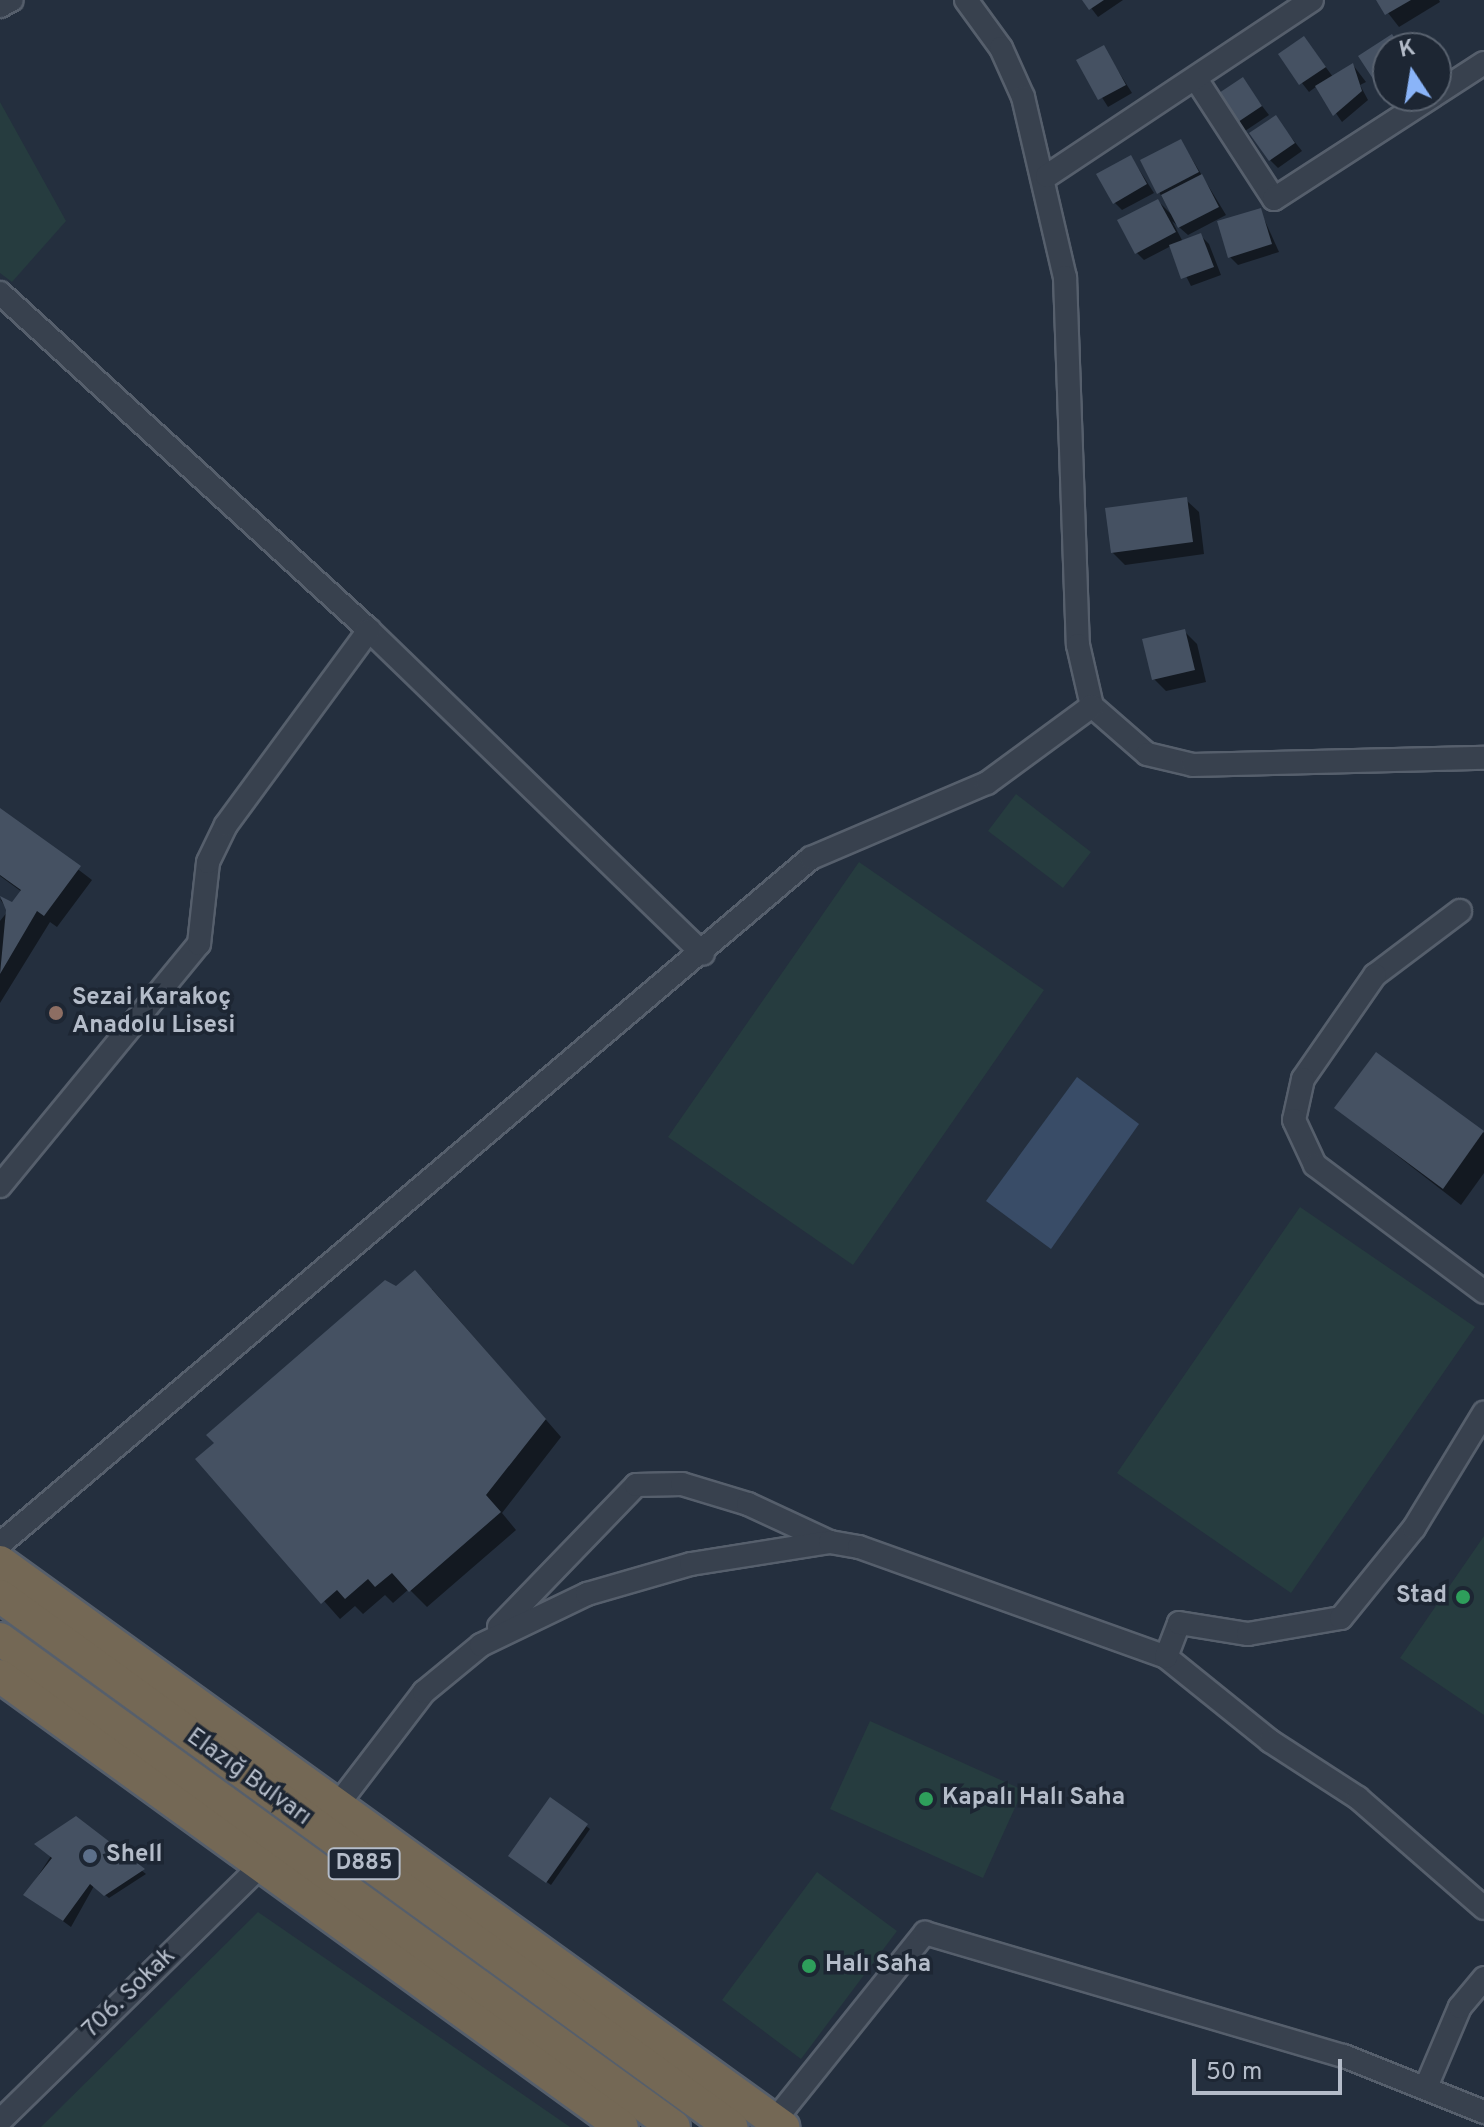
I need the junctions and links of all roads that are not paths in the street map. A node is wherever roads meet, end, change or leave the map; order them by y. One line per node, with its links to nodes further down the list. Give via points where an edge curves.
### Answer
1 (12, 0): 4 (street)
2 (966, 0): 9 (street, via 1001,48)
3 (1312, 0): 6 (street)
4 (0, 6)
5 (1484, 63): 7 (street)
6 (1196, 79): 8 (street, via 1274,199); 9 (street)
7 (1452, 84)
8 (1409, 112)
9 (1047, 176): 12 (street, via 1065,277 1078,645)
10 (0, 293): 11 (street)
11 (369, 630): 15 (street); 16 (street, via 226,825 208,862 199,944)
12 (1092, 706): 13 (street, via 1147,754 1193,765); 15 (street, via 987,783 811,858)
13 (1484, 758)
14 (1460, 911): 17 (street, via 1375,975 1303,1079 1294,1120 1315,1165)
15 (703, 954): 20 (street)
16 (0, 1186)
17 (1484, 1292)
18 (1484, 1413): 25 (street, via 1414,1528 1341,1618 1248,1634 1179,1623)
19 (830, 1542): 24 (street, via 633,1579); 24 (street, via 748,1504 682,1484 636,1485); 25 (street)
20 (0, 1544)
21 (0, 1562): 27 (highway)
22 (0, 1596): 38 (highway, Elazığ Bulvarı / D885)
23 (0, 1639): 37 (highway, Elazığ Bulvarı / D885)
24 (481, 1645): 27 (street, via 424,1692)
25 (1166, 1657): 29 (street, via 1270,1741 1358,1798)
26 (0, 1676): 28 (highway)
27 (336, 1807): 35 (highway)
28 (260, 1866): 34 (street, 706. Sokak); 36 (highway)
29 (1484, 1908)
30 (1484, 1978): 31 (street, via 1460,2007)
31 (1426, 2087): 33 (street); 35 (street, via 925,1933)
32 (0, 2090): 34 (street)
33 (1484, 2112)
34 (5, 2116)
35 (779, 2124)
36 (622, 2127)
37 (674, 2127)
38 (731, 2127)

